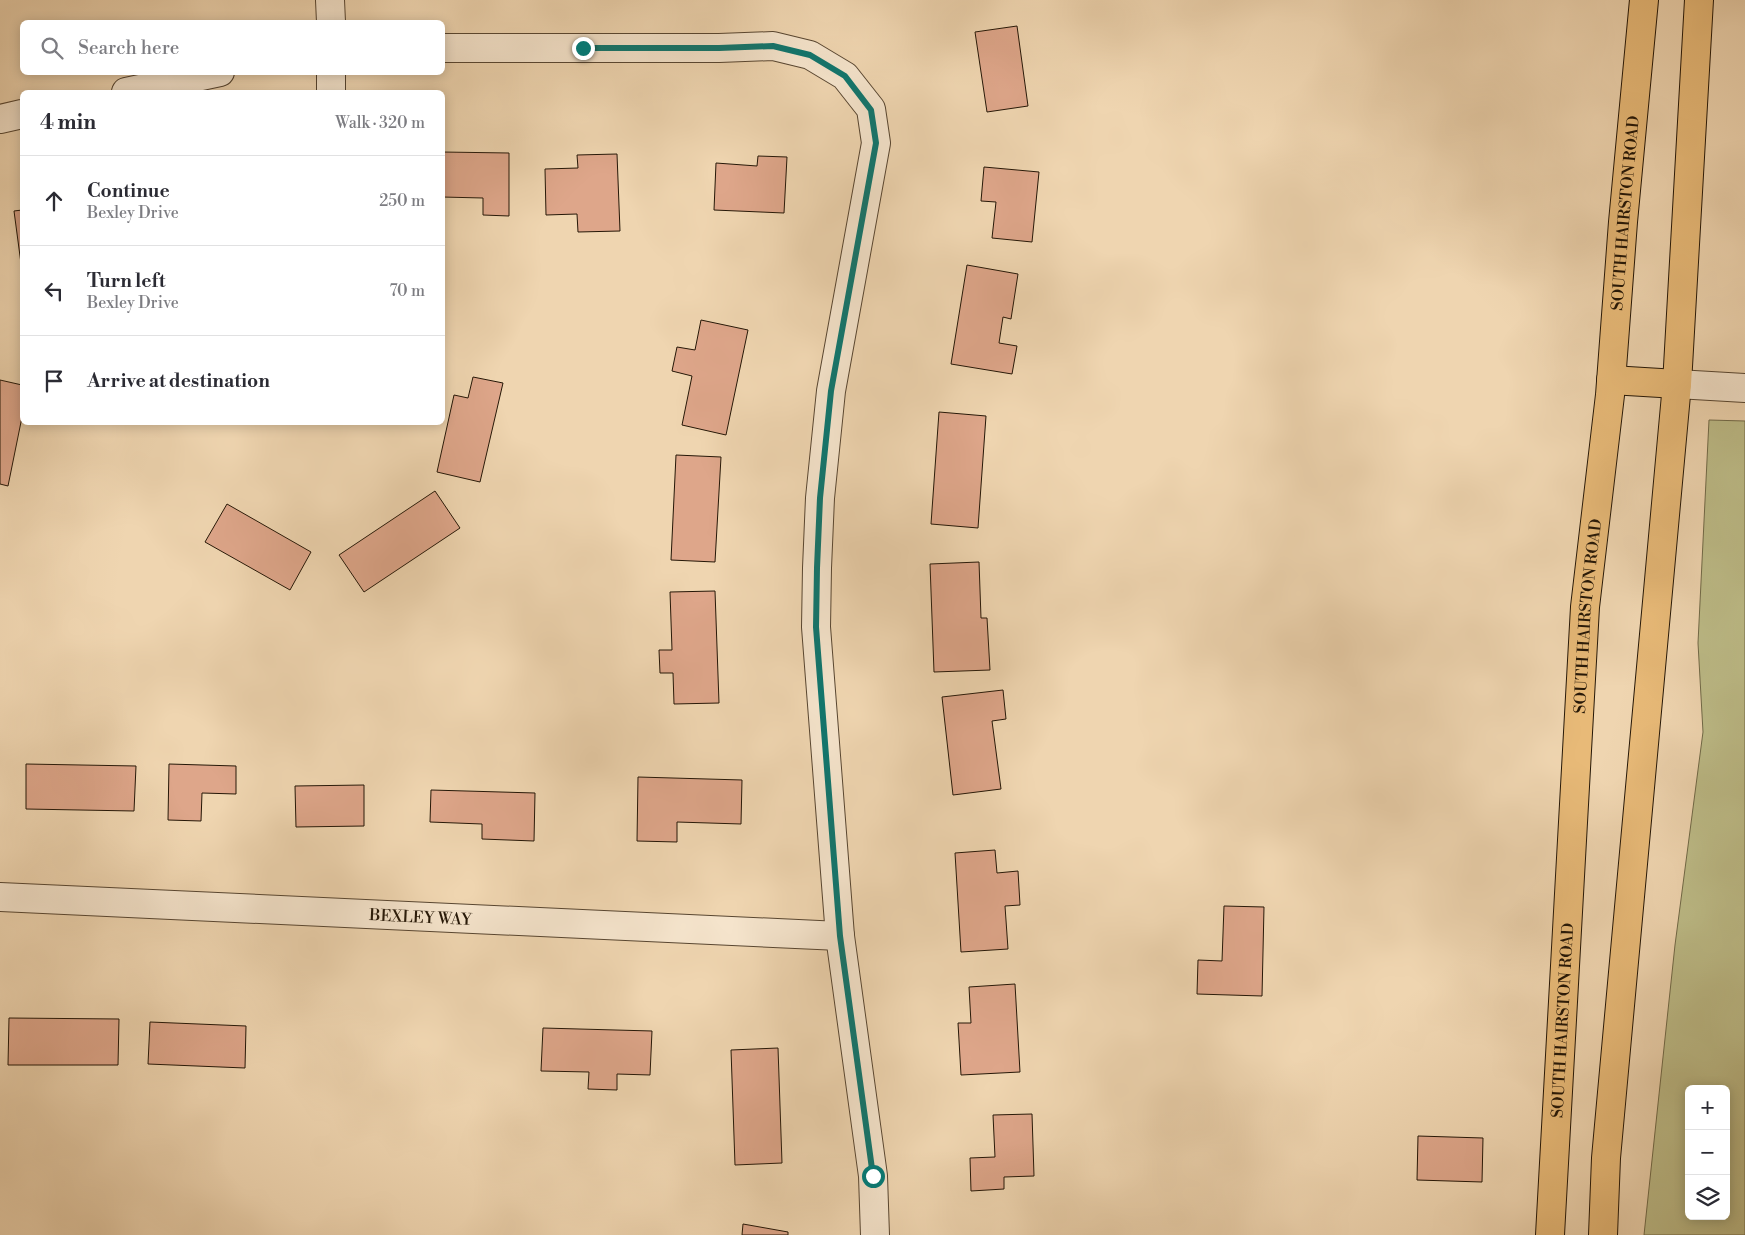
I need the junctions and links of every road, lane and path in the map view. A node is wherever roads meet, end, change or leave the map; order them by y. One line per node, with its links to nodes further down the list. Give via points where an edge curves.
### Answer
1 (330, 0): 4 (street)
2 (1644, 0): 12 (main road, SOUTH HAIRSTON ROAD)
3 (1699, 0): 13 (main road)
4 (331, 20)
5 (445, 48): 16 (street, via 773,46 810,55 845,76 871,110 876,143 831,391 820,498 817,568 816,627)
6 (206, 75): 8 (street)
7 (331, 75): 9 (street)
8 (135, 90)
9 (331, 90)
10 (20, 114): 11 (street)
11 (0, 119)
12 (1611, 380): 13 (main road); 18 (main road, SOUTH HAIRSTON ROAD, via 1585,607)
13 (1677, 384): 14 (street); 19 (main road, via 1606,1158)
14 (1745, 388)
15 (0, 896): 16 (street, BEXLEY WAY)
16 (840, 936): 17 (street, via 873,1176)
17 (876, 1235)
18 (1550, 1235)
19 (1604, 1235)

